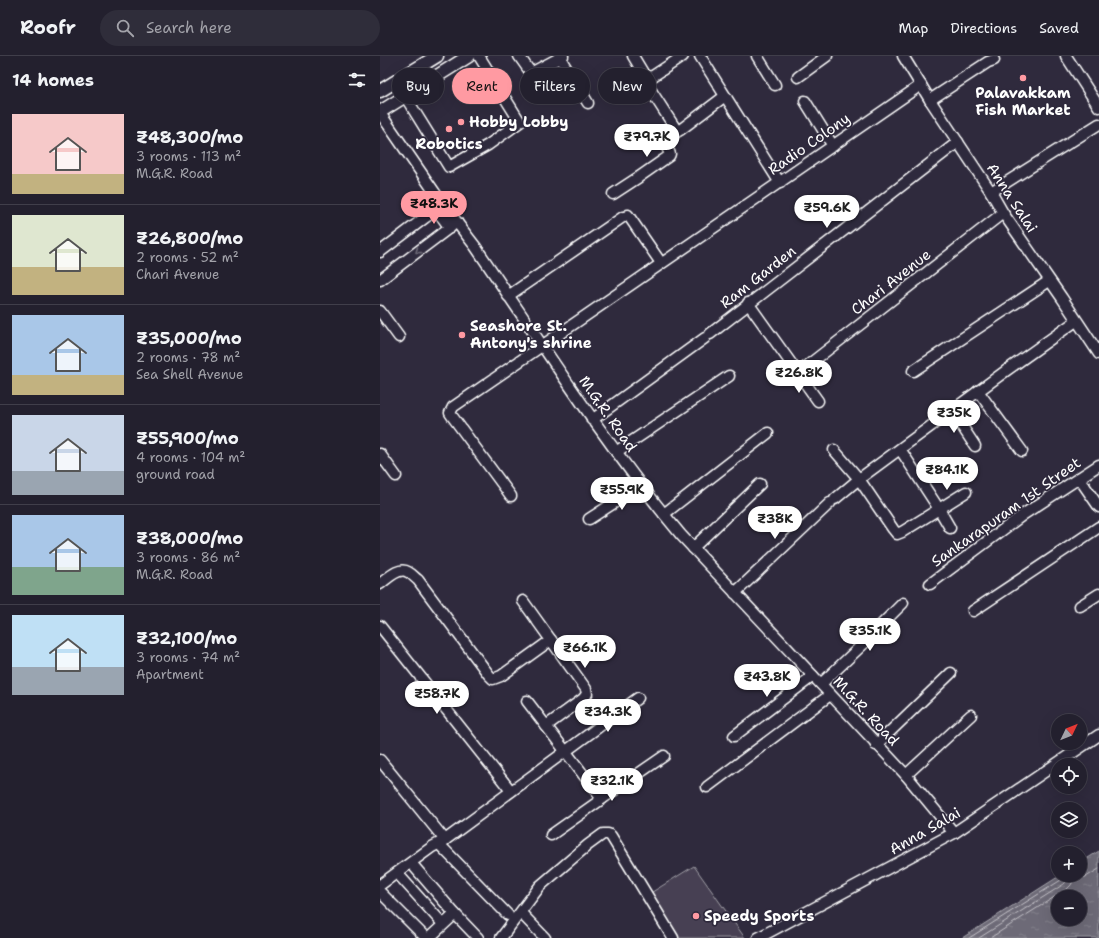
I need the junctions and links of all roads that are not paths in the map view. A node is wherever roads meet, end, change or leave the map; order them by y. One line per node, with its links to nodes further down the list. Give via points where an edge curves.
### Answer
1 (438, 56): 21 (main road)
2 (469, 56): 16 (main road)
3 (479, 56): 27 (street, via 520,122 488,145 450,167)
4 (518, 56): 12 (street, via 531,74)
5 (633, 56): 15 (street)
6 (683, 56): 17 (street)
7 (700, 56): 22 (street)
8 (757, 56): 19 (street)
9 (827, 56): 18 (street)
10 (903, 56): 20 (street, Anna Salai)
11 (1066, 56): 28 (street)
12 (561, 57): 14 (street)
13 (994, 60): 24 (street)
14 (567, 68)
15 (640, 68)
16 (444, 72)
17 (656, 74)
18 (798, 77)
19 (775, 85)
20 (921, 85): 24 (street, Anna Salai); 33 (street, Radio Colony)
21 (380, 91)
22 (725, 96): 31 (street); 34 (street)
23 (656, 98): 31 (street)
24 (930, 100): 32 (street, Anna Salai)
25 (804, 101): 33 (street)
26 (393, 104): 29 (main road)
27 (410, 104)
28 (1099, 107)
29 (380, 113): 37 (street, M.G.R. Road)
30 (1099, 124): 35 (street)
31 (678, 131): 36 (street, via 666,140 669,156)
32 (958, 142): 35 (street, Anna Salai); 45 (street, Ram Garden)
33 (833, 146): 34 (street, Radio Colony)
34 (780, 182): 41 (street, Radio Colony)
35 (991, 192): 38 (street, Anna Salai)
36 (613, 194)
37 (439, 206): 39 (street, M.G.R. Road); 40 (street)
38 (1003, 214): 43 (street, Anna Salai); 52 (street, Chari Avenue)
39 (453, 225): 42 (street, one-way to 42); 44 (street, M.G.R. Road, via 474,246)
40 (380, 252)
41 (661, 263): 44 (street, via 626,216); 49 (street, Radio Colony)
42 (380, 280)
43 (1049, 280): 47 (street, Anna Salai); 51 (street)
44 (508, 296): 49 (street, M.G.R. Road)
45 (748, 304): 52 (street); 57 (street, Ram Garden)
46 (380, 311): 48 (street)
47 (1076, 321): 50 (street, Anna Salai); 54 (street)
48 (400, 337)
49 (542, 346): 57 (street, M.G.R. Road); 72 (street, Radio Colony, via 451,410 452,416)
50 (1099, 354)
51 (913, 371)
52 (798, 373): 55 (street)
53 (728, 376): 63 (street)
54 (978, 391): 56 (street); 62 (street)
55 (818, 401)
56 (952, 411): 59 (street); 60 (street)
57 (592, 420): 63 (street, M.G.R. Road)
58 (768, 434): 75 (street)
59 (975, 446)
60 (900, 449): 68 (street); 74 (street)
61 (834, 450): 68 (street)
62 (1022, 451)
63 (616, 452): 69 (street, M.G.R. Road)
64 (380, 454): 66 (street)
65 (1099, 465): 67 (street, Sankarapuram 1st Street)
66 (396, 476)
67 (1079, 478): 73 (street); 81 (street, Sankarapuram 1st Street, via 1024,514)
68 (859, 479): 74 (street, via 897,534); 82 (street, via 832,501)
69 (639, 484): 75 (street, M.G.R. Road); 76 (street)
70 (760, 484): 79 (street)
71 (966, 492): 74 (street)
72 (511, 496)
73 (1099, 507)
74 (938, 508): 77 (street)
75 (664, 514): 79 (street, M.G.R. Road)
76 (589, 519)
77 (950, 528)
78 (1098, 530): 87 (street)
79 (693, 548): 82 (street, M.G.R. Road)
80 (380, 584): 89 (street, via 402,570 418,580 494,679)
81 (930, 584)
82 (736, 593): 91 (street, M.G.R. Road)
83 (1099, 594): 86 (street)
84 (523, 601): 89 (street)
85 (903, 604): 92 (street)
86 (1080, 606)
87 (973, 611)
88 (380, 626): 106 (street)
89 (550, 640): 97 (street, via 586,689 587,694)
90 (950, 673): 100 (street)
91 (813, 676): 92 (street, M.G.R. Road); 99 (street)
92 (821, 684): 93 (street, M.G.R. Road)
93 (830, 695): 100 (street, M.G.R. Road); 105 (street)
94 (638, 698): 101 (street)
95 (527, 702): 97 (street)
96 (971, 715): 104 (street)
97 (546, 726): 101 (street)
98 (1099, 735): 108 (street, Anna Salai)
99 (734, 736)
100 (876, 745): 104 (street, M.G.R. Road)
101 (565, 751): 106 (street); 107 (street)
102 (664, 756): 107 (street)
103 (380, 760): 110 (street)
104 (906, 775): 108 (street, M.G.R. Road)
105 (707, 788)
106 (511, 791): 110 (street)
107 (602, 799): 109 (street)
108 (954, 833): 125 (street, Anna Salai)
109 (551, 835)
110 (442, 842): 111 (street); 117 (street)
111 (411, 863): 112 (street); 116 (street)
112 (397, 873): 113 (street); 118 (street)
113 (380, 886)
114 (380, 892): 119 (street)
115 (520, 912): 122 (street); 123 (street); 124 (street, via 540,886 588,845 603,834 608,834 612,836)
116 (455, 914): 118 (street); 121 (street)
117 (508, 915)
118 (443, 924): 120 (street)
119 (426, 938)
120 (429, 938)
121 (478, 938)
122 (501, 938)
123 (545, 938)
124 (673, 938)
125 (758, 938)

